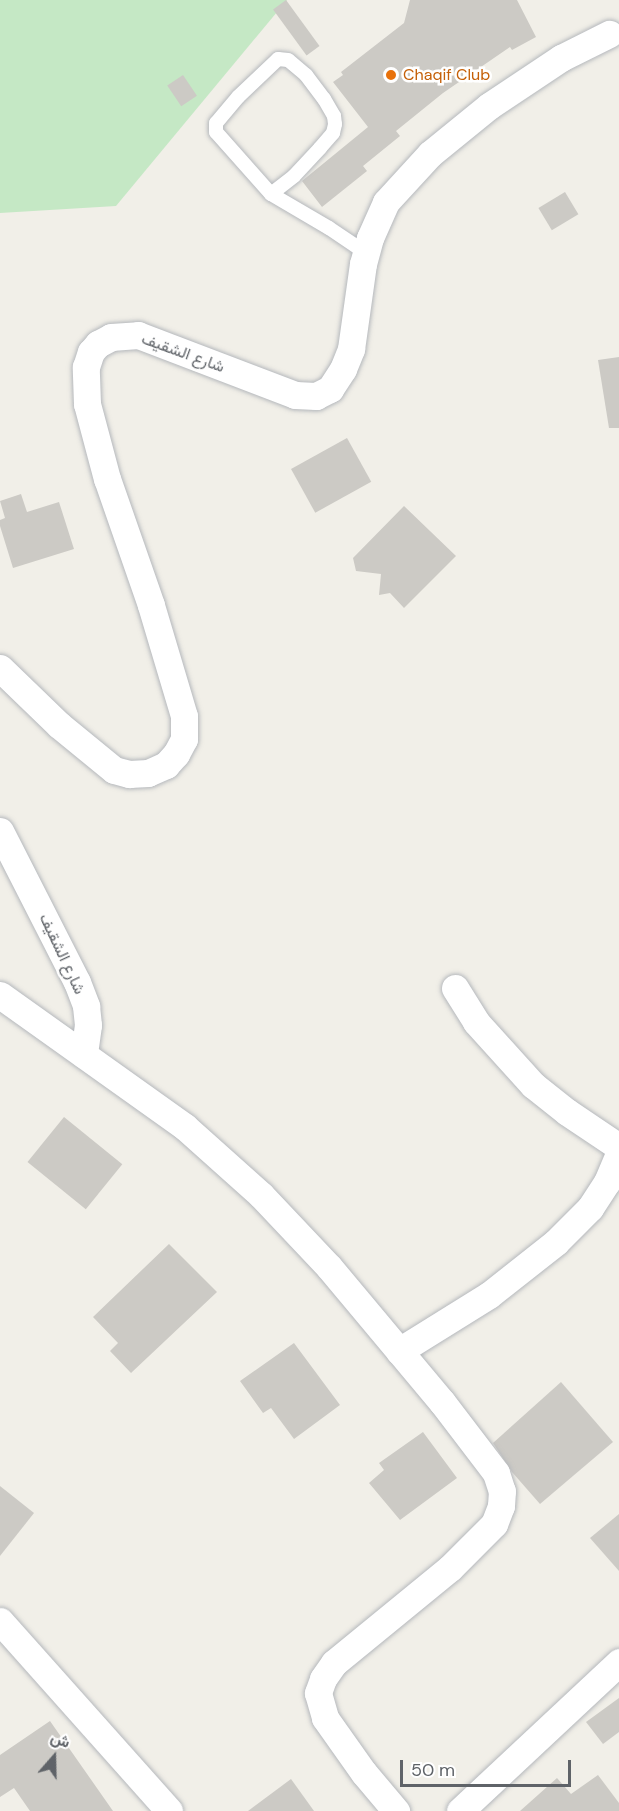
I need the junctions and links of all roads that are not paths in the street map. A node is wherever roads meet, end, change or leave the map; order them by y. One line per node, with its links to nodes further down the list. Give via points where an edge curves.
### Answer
1 (609, 34): 3 (street, شارع الشقيف, via 525,80 437,148 386,202)
2 (271, 194): 2 (lane, via 215,127 237,97 278,59 294,64 306,75 324,99 335,124 333,133 320,148); 3 (lane)
3 (366, 253): 4 (street, شارع الشقيف, via 351,349 330,389 316,396 294,395 138,335 111,337 91,352 86,367 87,404 107,479 184,716 184,739 176,754 166,765 148,773 114,770 59,725)
4 (0, 668)
5 (0, 831): 8 (street, شارع الشقيف, via 86,1006)
6 (455, 988): 9 (street, via 476,1022 533,1084)
7 (0, 996): 8 (street)
8 (84, 1055): 11 (street, via 185,1126 261,1195 329,1267)
9 (619, 1147)
10 (619, 1154): 11 (street, via 590,1208 556,1242 489,1295)
11 (399, 1351): 15 (street, via 496,1473 502,1491 494,1524 484,1536 334,1663 318,1693 326,1718)
12 (0, 1621): 14 (street)
13 (619, 1662): 16 (street)
14 (169, 1811)
15 (396, 1811)
16 (460, 1811)

